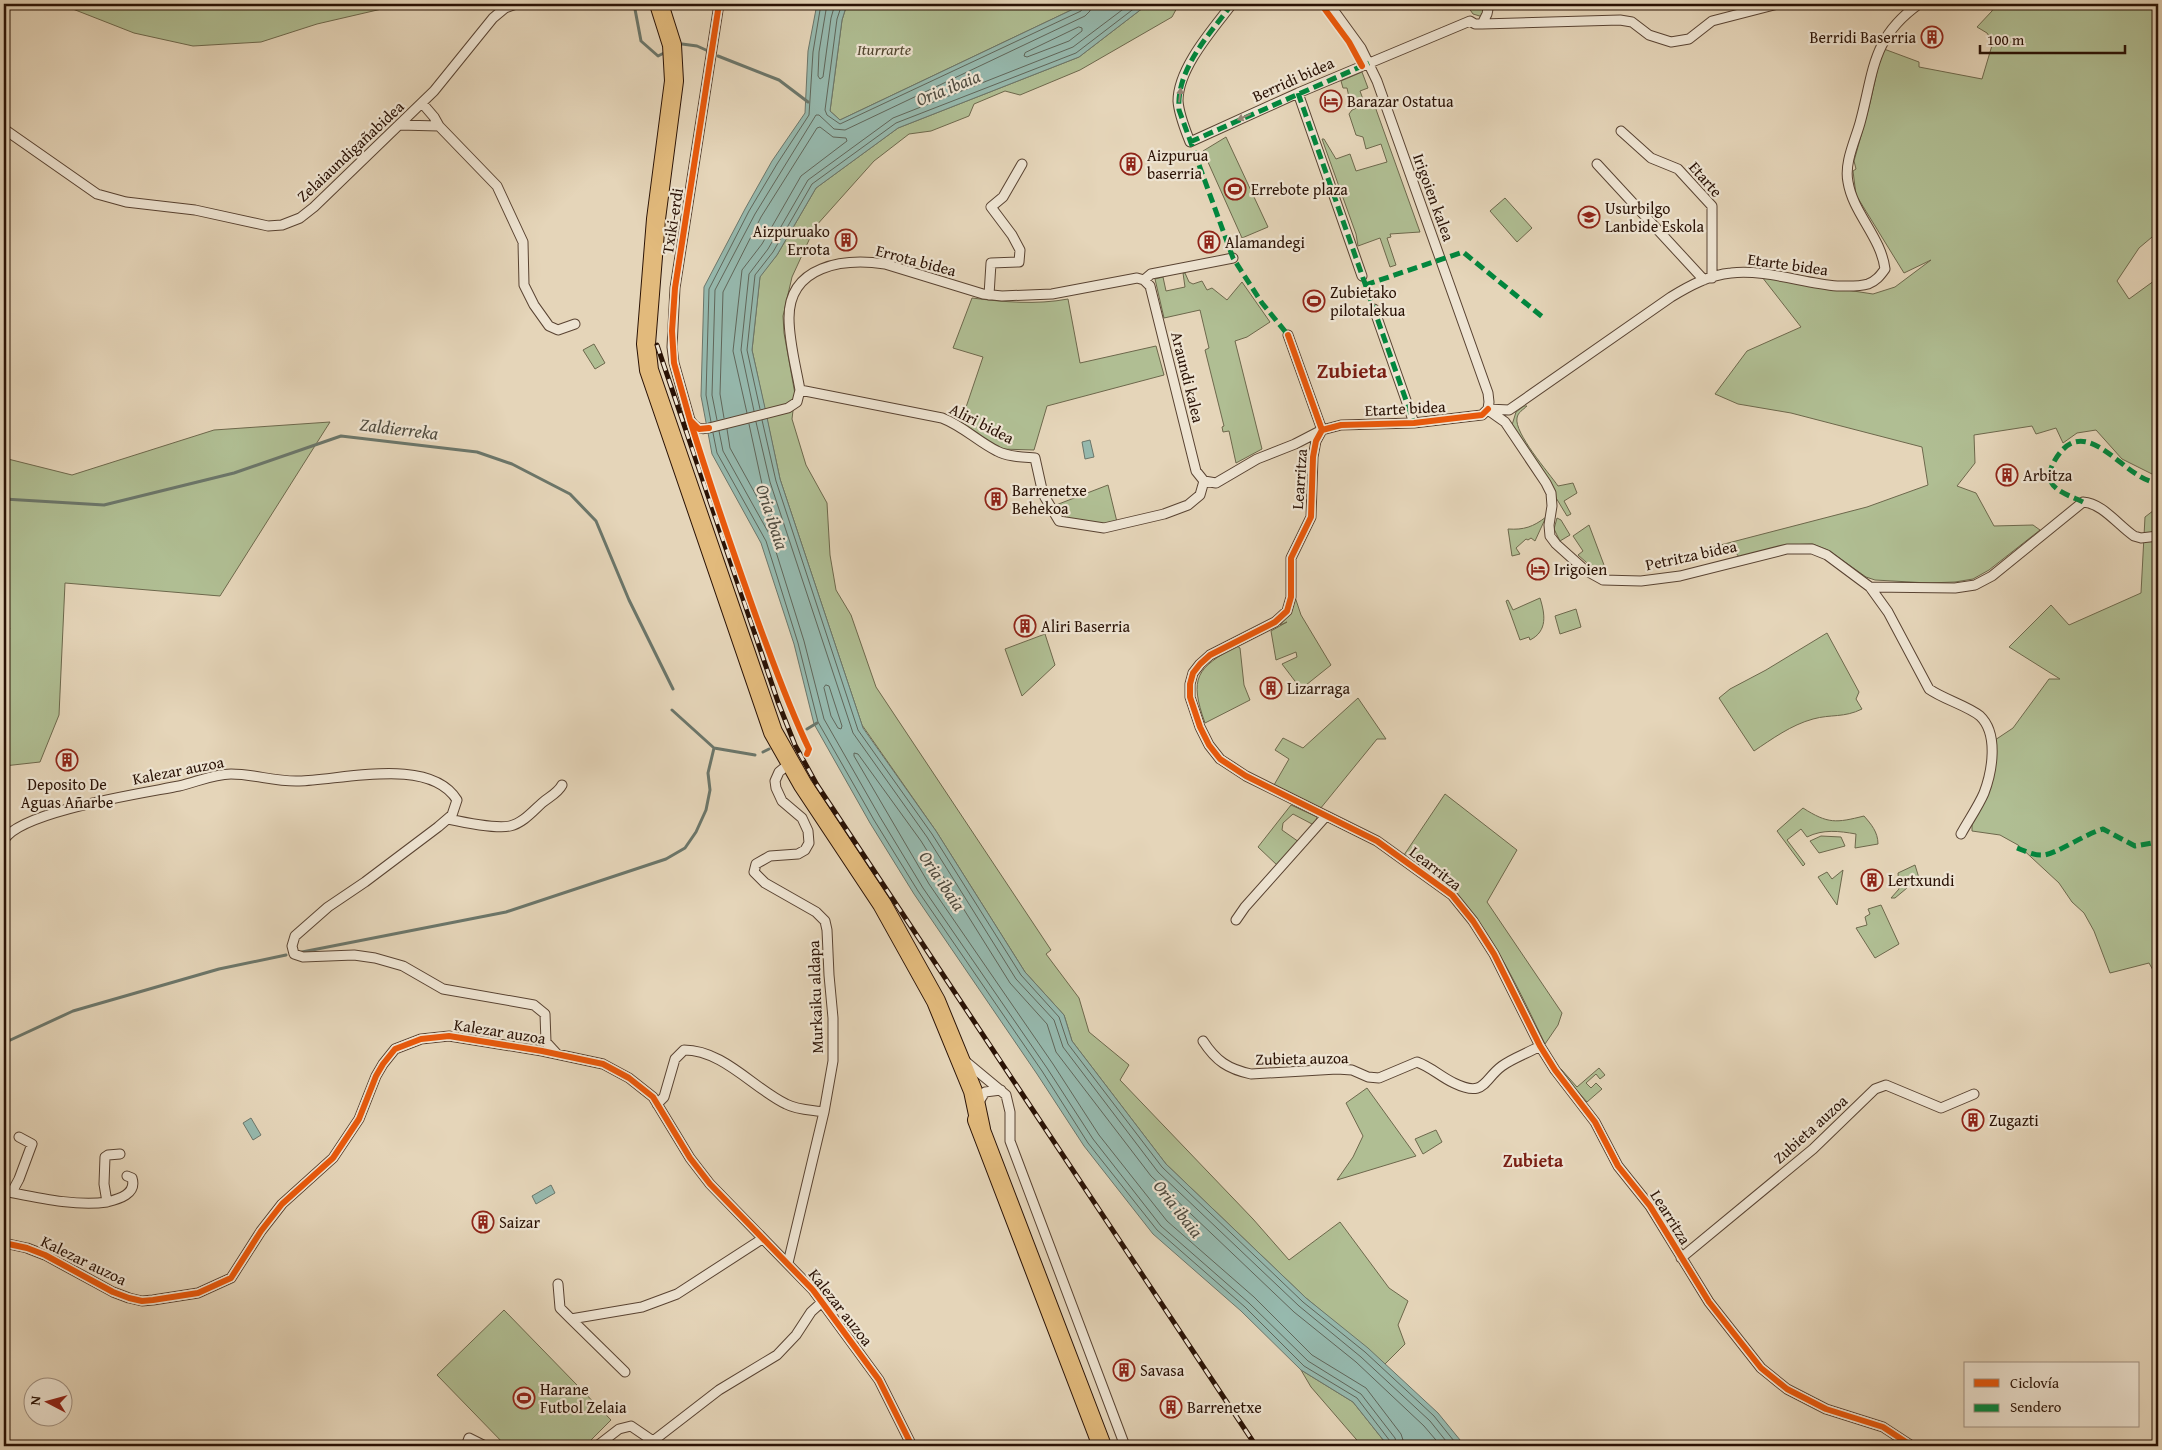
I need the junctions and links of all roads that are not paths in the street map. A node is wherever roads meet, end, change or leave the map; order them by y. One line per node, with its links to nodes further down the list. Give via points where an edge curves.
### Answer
1 (516, 4): 12 (street, Zelaiaundigañabidea, via 493,18)
2 (660, 4): 34 (highway, via 672,45 674,80 656,219 646,344 648,363 765,711)
3 (719, 4): 27 (street, Txiki-erdi, via 676,288 672,331 674,362 690,420 699,428 788,408 797,402)
4 (1232, 4): 11 (street, Berridi bidea, one-way to 4, via 1190,142 1179,110 1181,86 1194,56)
5 (1330, 4): 10 (street, Irigoien kalea)
6 (1489, 4): 9 (street)
7 (1778, 4): 9 (street, Berridi bidea, via 1712,22 1689,39 1671,42 1649,35 1632,22 1620,20)
8 (1919, 4): 21 (street, Etarte bidea, via 1886,37 1876,56 1848,164 1847,180 1851,195 1883,257 1885,269 1868,284 1852,287 1749,272)
9 (1482, 24): 10 (street, Berridi bidea, via 1470,21)
10 (1369, 63): 11 (street, Berridi bidea); 28 (street, Irigoien kalea, via 1488,393)
11 (1298, 93): 20 (street)
12 (422, 103): 13 (street, Zelaiaundigañabidea); 14 (street)
13 (399, 125): 14 (street); 15 (street, Zelaiaundigañabidea, via 300,218 268,226 195,210 126,202 97,194)
14 (439, 126): 25 (street, via 497,186 523,242 524,285 534,305 549,326 558,330)
15 (4, 129)
16 (1621, 131): 21 (street, Etarte, via 1651,158 1678,169 1712,206)
17 (1022, 164): 23 (street, via 1003,197 991,208 1020,250 1019,262 991,263)
18 (1596, 164): 21 (street)
19 (1233, 258): 22 (street, Errota bidea, via 1151,274)
20 (1362, 276)
21 (1708, 279): 28 (street, Etarte bidea, via 1671,297 1509,410)
22 (1144, 280): 23 (street, Errota bidea, via 1137,278 1052,294); 31 (street, Araundi kalea, via 1150,286 1196,471)
23 (989, 295): 27 (street, Errota bidea, via 885,264 832,264 814,271 792,298 789,316)
24 (1374, 309): 29 (street)
25 (574, 324)
26 (1288, 335): 30 (street, Learritza)
27 (800, 390): 31 (street, Aliri bidea, via 942,418 958,424 997,451 1035,458 1043,494 1059,521 1104,528 1164,514 1188,505 1200,495)
28 (1488, 409): 29 (street, Etarte bidea, via 1482,415); 33 (street, Petritza bidea, via 1505,422 1551,493 1550,536 1584,570 1603,580 1641,581 1680,576 1786,549 1812,549 1827,554)
29 (1414, 423): 30 (street, Etarte bidea, via 1342,425)
30 (1322, 430): 31 (street, Etarte bidea, via 1257,459 1216,483); 36 (street, Learritza, via 1313,457 1311,517 1291,558 1291,597 1287,611 1275,622 1210,655 1196,668 1190,684 1190,697 1200,727 1220,759 1246,776)
31 (1204, 481)
32 (2158, 536): 33 (street, via 2134,536 2098,506 2083,502 1992,576 1975,585 1922,589)
33 (1870, 587): 38 (street, Petritza bidea, via 1888,612 1929,689 1987,723 1990,771 1986,786)
34 (790, 764): 44 (highway, via 874,892 905,947); 49 (street, Murkaiku aldapa, via 779,772 776,788 782,802 802,818 809,843 798,854 765,857 756,864 754,872 765,883 816,912 826,926 834,1032 833,1061)
35 (562, 785): 37 (street, via 524,819 510,826)
36 (1326, 816): 40 (street); 42 (street, Learritza, via 1377,841 1452,895 1473,920 1494,954)
37 (448, 819): 39 (street, Kalezar auzoa, via 457,800 451,790 412,775 356,774 298,781 232,774 215,775 78,807 20,826); 43 (street, Kalezar auzoa, via 328,907 295,936 294,954 303,957 354,955 375,958 403,966 443,988 534,1005 545,1014 546,1042)
38 (1961, 834)
39 (4, 840)
40 (1236, 920)
41 (1203, 1040): 42 (street, Zubieta auzoa, via 1224,1064 1252,1074 1337,1069 1378,1078 1417,1062 1466,1088 1477,1088 1488,1082 1501,1067)
42 (1540, 1046): 57 (street, Learritza, via 1596,1122 1618,1166 1650,1206)
43 (557, 1054): 48 (street, Kalezar auzoa, via 616,1069 643,1088); 56 (street, Kalezar auzoa, via 449,1036 420,1039 395,1049 376,1076 359,1119 333,1158 282,1204 231,1278 198,1293 153,1300 129,1298 44,1255)
44 (955, 1056): 45 (street); 47 (highway)
45 (998, 1088): 47 (street, via 982,1084); 69 (street, via 1008,1102 1010,1141)
46 (1974, 1094): 57 (street, Zubieta auzoa, via 1941,1108 1886,1085 1875,1089 1813,1149)
47 (977, 1100): 63 (highway, via 981,1129)
48 (657, 1104): 49 (street, via 664,1097 675,1059 684,1050 697,1050 717,1059 787,1105); 55 (street, Kalezar auzoa, via 699,1171)
49 (824, 1112): 58 (street, Murkaiku aldapa)
50 (19, 1137): 53 (street, via 32,1144 19,1179)
51 (120, 1154): 54 (street, via 105,1157)
52 (127, 1176): 54 (street, via 134,1183 129,1194)
53 (8, 1192): 54 (street, via 74,1202)
54 (107, 1202)
55 (762, 1239): 58 (street, Kalezar auzoa); 61 (street, via 677,1294 642,1307)
56 (4, 1243)
57 (1680, 1258): 70 (street, Learritza, via 1709,1302 1761,1368 1787,1390 1826,1409 1883,1427)
58 (788, 1263): 60 (street, Kalezar auzoa)
59 (558, 1284): 61 (street, via 560,1308)
60 (822, 1302): 64 (street, via 777,1355 719,1390); 68 (street, Kalezar auzoa, via 879,1380)
61 (571, 1319): 62 (street)
62 (625, 1372)
63 (1101, 1443)
64 (653, 1444): 67 (street, via 631,1426 619,1429)
65 (466, 1446): 66 (street, via 469,1438)
66 (485, 1446)
67 (597, 1446)
68 (912, 1446)
69 (1125, 1446)
70 (1912, 1446)

